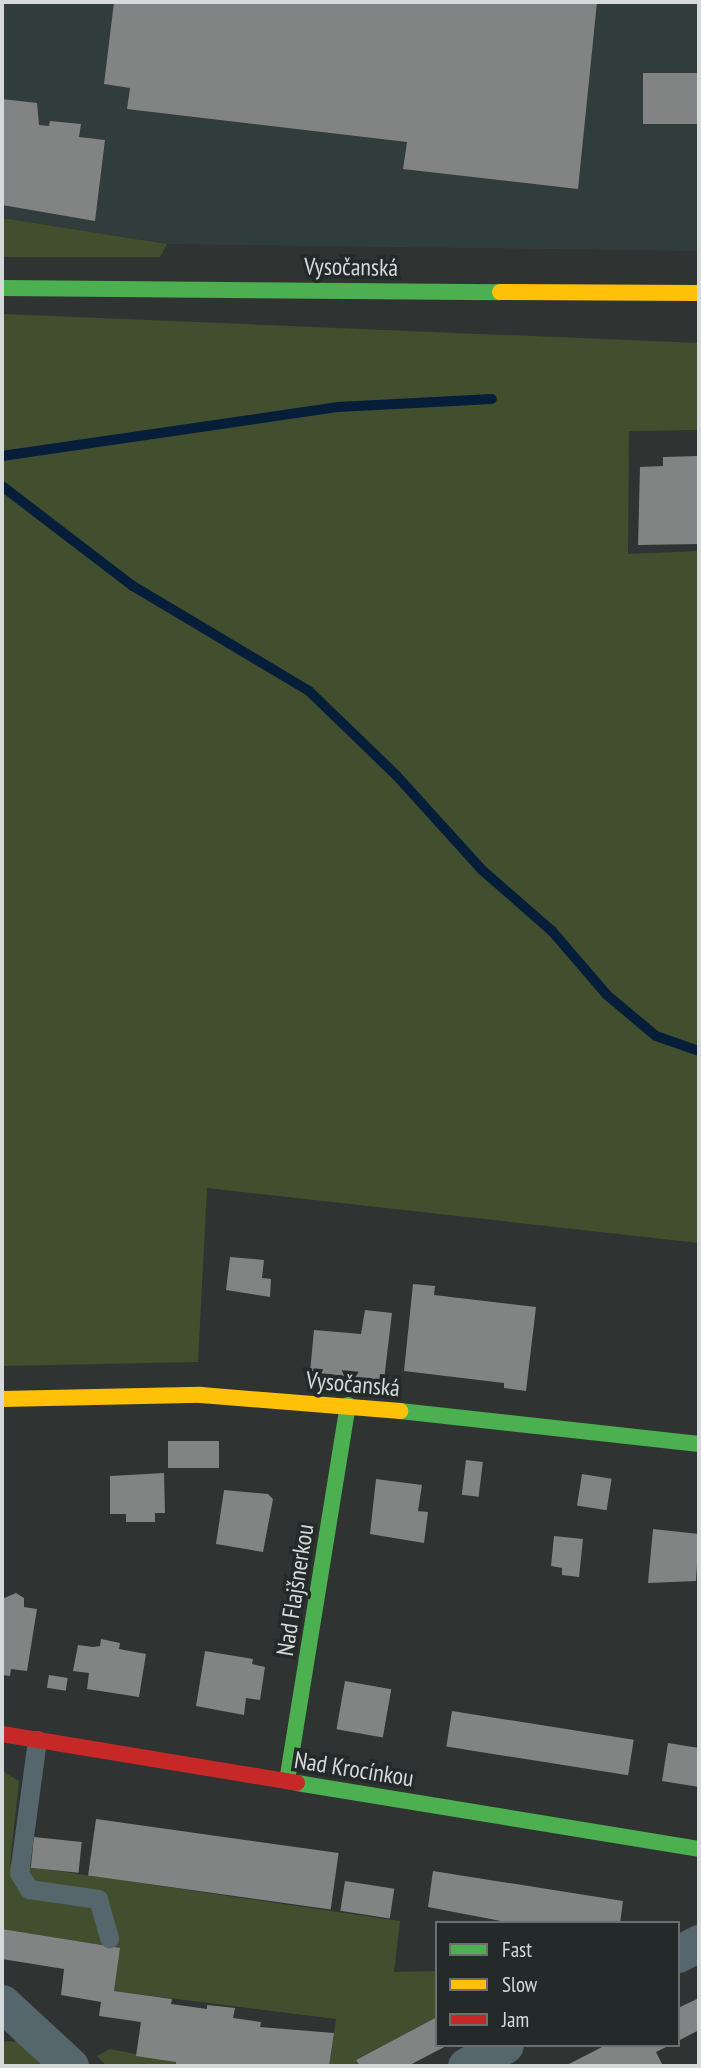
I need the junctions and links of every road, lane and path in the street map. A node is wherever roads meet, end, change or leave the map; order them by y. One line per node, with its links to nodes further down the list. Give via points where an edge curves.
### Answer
1 (2, 288): 2 (main road, Vysočanská)
2 (699, 293)
3 (2, 1399): 4 (main road, Vysočanská, via 201,1395)
4 (348, 1405): 5 (main road, Vysočanská); 8 (main road, Nad Flajšnerkou)
5 (699, 1444)
6 (2, 1734): 7 (main road, Nad Krocínkou)
7 (37, 1740): 8 (main road, Nad Krocínkou); 10 (lane, via 19,1873 29,1889 98,1899)
8 (287, 1781): 9 (main road, Nad Krocínkou)
9 (699, 1849)
10 (108, 1938)
11 (699, 1943): 12 (street)
12 (680, 1953)
13 (5, 2011): 15 (street)
14 (501, 2047): 16 (street)
15 (70, 2066)
16 (466, 2066)

